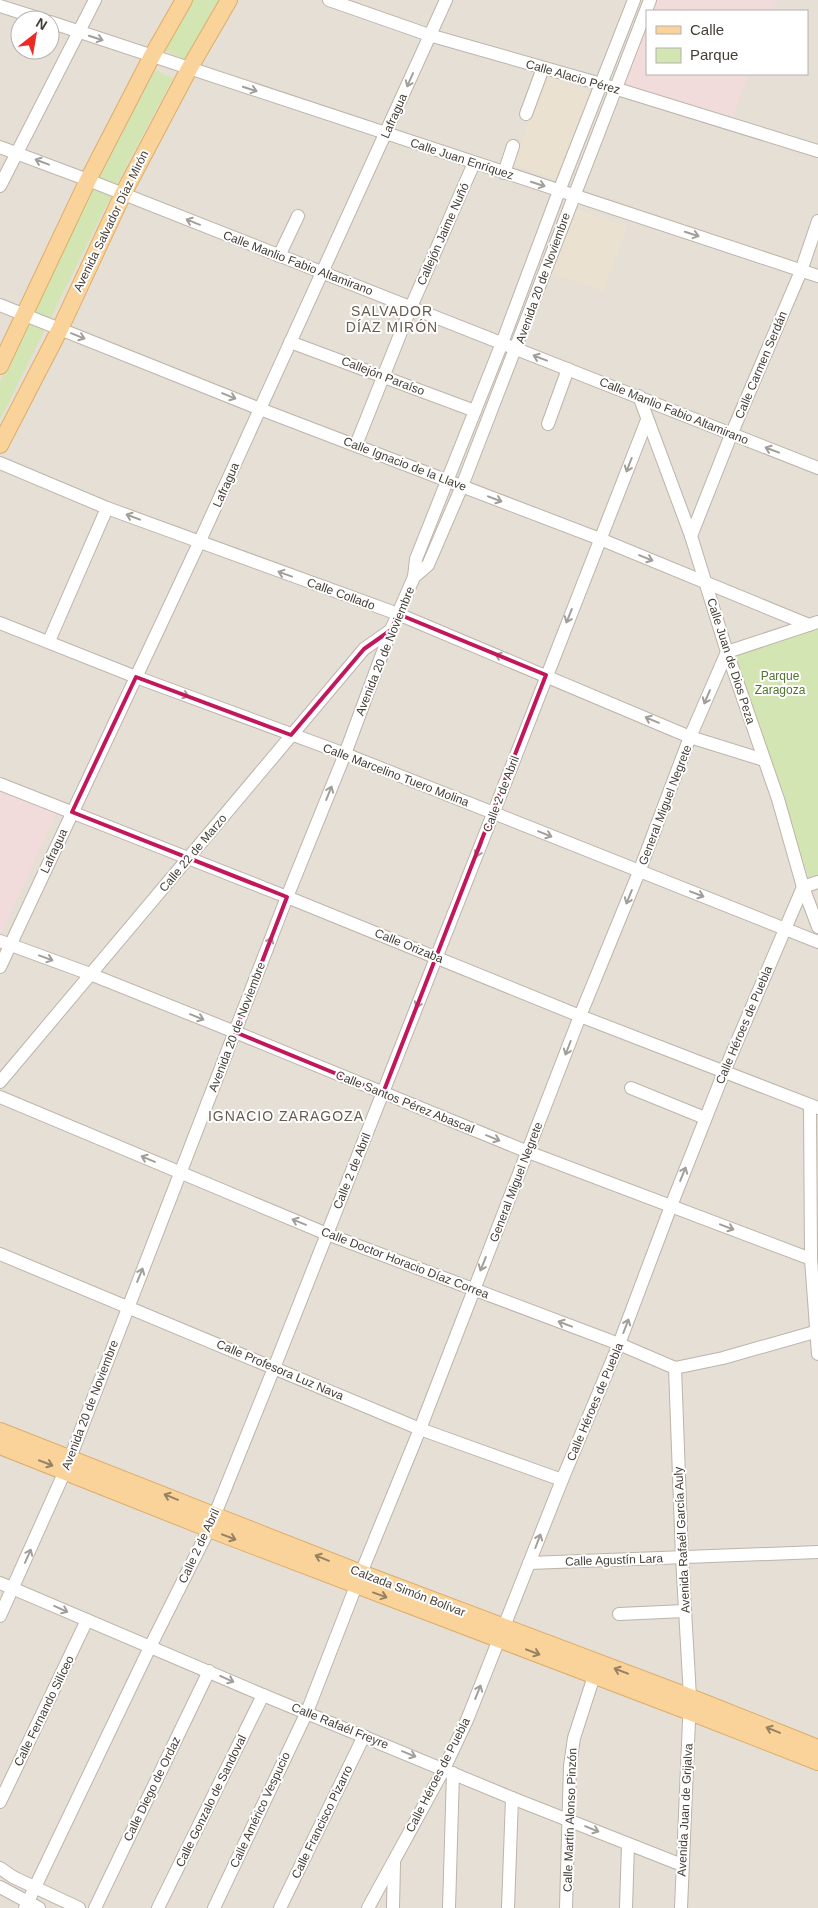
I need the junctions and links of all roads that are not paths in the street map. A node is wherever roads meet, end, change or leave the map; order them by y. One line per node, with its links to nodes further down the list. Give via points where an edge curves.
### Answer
1 (94, 0): 11 (street)
2 (184, 0): 13 (main road)
3 (229, 0): 15 (main road, Avenida Salvador Díaz Mirón)
4 (329, 0): 12 (street, Calle Alacio Pérez)
5 (446, 0): 12 (street, Lafragua)
6 (634, 0): 16 (street, Avenida 20 de Noviembre)
7 (0, 6): 8 (street)
8 (13, 10)
9 (646, 10): 17 (street, Avenida 20 de Noviembre)
10 (60, 25): 11 (street, Calle Juan Enríquez)
11 (78, 31): 13 (street, Calle Juan Enríquez, one-way to 13); 23 (street)
12 (429, 35): 14 (street, Calle Alacio Pérez); 19 (street, Lafragua, one-way to 19)
13 (152, 56): 15 (street, Calle Juan Enríquez); 26 (main road)
14 (543, 68): 16 (street, Calle Alacio Pérez); 18 (street)
15 (189, 69): 19 (street, Calle Juan Enríquez, one-way to 19); 29 (main road, Avenida Salvador Díaz Mirón)
16 (601, 84): 17 (street, Calle Alacio Pérez); 28 (street, Avenida 20 de Noviembre)
17 (616, 89): 22 (street, Calle Alacio Pérez); 30 (street, Avenida 20 de Noviembre)
18 (526, 114)
19 (386, 134): 24 (street, Calle Juan Enríquez); 35 (street, Lafragua)
20 (513, 146): 25 (street)
21 (0, 147): 23 (street, Calle Manlio Fabio Altamirano)
22 (818, 151)
23 (17, 152): 26 (street, Calle Manlio Fabio Altamirano, one-way to 23); 27 (street)
24 (474, 163): 25 (street, Calle Juan Enríquez); 38 (street, Callejón Jaime Nuñó)
25 (504, 172): 28 (street, Calle Juan Enríquez, one-way to 28)
26 (88, 180): 29 (street, Calle Manlio Fabio Altamirano); 39 (main road)
27 (0, 186)
28 (559, 191): 30 (street, Calle Juan Enríquez); 42 (street, Avenida 20 de Noviembre)
29 (122, 194): 33 (street, Calle Manlio Fabio Altamirano, one-way to 29); 40 (main road, Avenida Salvador Díaz Mirón)
30 (573, 196): 34 (street, Calle Juan Enríquez, one-way to 34); 43 (street, Avenida 20 de Noviembre)
31 (298, 216): 33 (street)
32 (818, 221): 34 (street, Calle Carmen Serdán)
33 (279, 256): 35 (street, Calle Manlio Fabio Altamirano)
34 (801, 271): 36 (street, Calle Juan Enríquez); 52 (street, Calle Carmen Serdán)
35 (323, 273): 38 (street, Calle Manlio Fabio Altamirano); 41 (street, Lafragua)
36 (818, 276)
37 (0, 305): 39 (street, Calle Ignacio de la Llave)
38 (411, 307): 42 (street, Calle Manlio Fabio Altamirano); 46 (street, Callejón Jaime Nuñó)
39 (26, 315): 40 (street, Calle Ignacio de la Llave); 44 (main road)
40 (60, 328): 48 (street, Calle Ignacio de la Llave, one-way to 48); 53 (main road, Avenida Salvador Díaz Mirón)
41 (290, 342): 46 (street, Callejón Paraíso); 48 (street, Lafragua)
42 (502, 343): 43 (street, Calle Manlio Fabio Altamirano); 49 (street, Avenida 20 de Noviembre)
43 (516, 349): 45 (street, Calle Manlio Fabio Altamirano, one-way to 43); 58 (street, Avenida 20 de Noviembre)
44 (0, 366)
45 (568, 369): 47 (street, Calle Manlio Fabio Altamirano); 51 (street)
46 (384, 376): 49 (street, Callejón Paraíso); 54 (street, Callejón Jaime Nuñó)
47 (639, 396): 50 (street, Calle Juan de Dios Peza); 52 (street, Calle Manlio Fabio Altamirano)
48 (260, 408): 54 (street, Calle Ignacio de la Llave); 62 (street, Lafragua)
49 (475, 411): 57 (street, Avenida 20 de Noviembre)
50 (647, 420): 60 (street, Calle Juan de Dios Peza); 61 (street, Calle 2 de Abril, one-way to 61)
51 (548, 424)
52 (731, 435): 56 (street, Calle Manlio Fabio Altamirano, one-way to 52); 60 (street, Calle Carmen Serdán)
53 (0, 445)
54 (356, 445): 57 (street, Calle Ignacio de la Llave)
55 (0, 463): 59 (street, Calle Collado)
56 (818, 468)
57 (447, 480): 58 (street, Calle Ignacio de la Llave); 63 (street, Avenida 20 de Noviembre, via 416,559)
58 (462, 486): 61 (street, Calle Ignacio de la Llave, one-way to 61); 63 (street, Avenida 20 de Noviembre, via 428,565)
59 (107, 508): 62 (street, Calle Collado, one-way to 59); 69 (street)
60 (691, 536): 64 (street, Calle Juan de Dios Peza)
61 (600, 539): 64 (street, Calle Ignacio de la Llave, one-way to 64); 71 (street, Calle 2 de Abril, one-way to 71)
62 (199, 543): 65 (street, Calle Collado, one-way to 62); 72 (street, Lafragua)
63 (414, 577): 65 (street, Avenida 20 de Noviembre)
64 (705, 582): 67 (street, Calle Ignacio de la Llave); 70 (street, Calle Juan de Dios Peza)
65 (398, 614): 68 (street, Avenida 20 de Noviembre); 71 (street, Calle Collado, one-way to 65)
66 (0, 623): 69 (street, Calle Marcelino Tuero Molina)
67 (814, 624): 70 (street, Calle Ignacio de la Llave)
68 (391, 630): 73 (street, Calle 22 de Marzo, via 364,650); 75 (street, Avenida 20 de Noviembre)
69 (49, 641): 72 (street, Calle Marcelino Tuero Molina)
70 (727, 652): 74 (street, General Miguel Negrete, one-way to 74); 76 (street, Calle Juan de Dios Peza)
71 (546, 675): 74 (street, Calle Collado, one-way to 71); 79 (street, Calle 2 de Abril)
72 (136, 676): 73 (street, Calle Marcelino Tuero Molina, one-way to 73); 78 (street, Lafragua)
73 (291, 735): 75 (street, Calle Marcelino Tuero Molina); 80 (street, Calle 22 de Marzo)
74 (690, 737): 76 (street, Calle Collado); 81 (street, General Miguel Negrete)
75 (345, 754): 79 (street, Calle Marcelino Tuero Molina); 84 (street, Avenida 20 de Noviembre, one-way to 75)
76 (764, 760): 83 (street, Calle Juan de Dios Peza)
77 (0, 784): 78 (street, Calle Orizaba)
78 (72, 812): 80 (street, Calle Orizaba); 88 (street, Lafragua)
79 (494, 814): 81 (street, Calle Marcelino Tuero Molina, one-way to 81); 89 (street, Calle 2 de Abril, one-way to 89)
80 (189, 858): 84 (street, Calle Orizaba); 91 (street, Calle 22 de Marzo)
81 (639, 872): 86 (street, Calle Marcelino Tuero Molina, one-way to 86); 92 (street, General Miguel Negrete, one-way to 92)
82 (818, 882): 83 (street)
83 (803, 887): 85 (street, Calle Juan de Dios Peza); 86 (street, Calle Héroes de Puebla)
84 (287, 897): 89 (street, Calle Orizaba); 93 (street, Avenida 20 de Noviembre, one-way to 84)
85 (818, 927)
86 (784, 928): 87 (street, Calle Marcelino Tuero Molina); 94 (street, Calle Héroes de Puebla)
87 (818, 942)
88 (5, 943): 90 (street, Lafragua); 91 (street, Calle Santos Pérez Abascal, one-way to 91)
89 (437, 957): 92 (street, Calle Orizaba); 97 (street, Calle 2 de Abril, one-way to 97)
90 (0, 967)
91 (90, 974): 93 (street, Calle Santos Pérez Abascal, one-way to 93); 95 (street, Calle 22 de Marzo)
92 (580, 1016): 94 (street, Calle Orizaba); 101 (street, General Miguel Negrete, one-way to 101)
93 (235, 1032): 97 (street, Calle Santos Pérez Abascal); 102 (street, Avenida 20 de Noviembre)
94 (724, 1072): 99 (street, Calle Orizaba); 100 (street, Calle Héroes de Puebla)
95 (0, 1082)
96 (631, 1088): 100 (street)
97 (383, 1093): 101 (street, Calle Santos Pérez Abascal, one-way to 101); 104 (street, Calle 2 de Abril)
98 (0, 1097): 102 (street, Calle Doctor Horacio Díaz Correa, one-way to 98)
99 (814, 1106): 106 (street)
100 (706, 1118): 103 (street, Calle Héroes de Puebla, one-way to 100)
101 (528, 1152): 103 (street, Calle Santos Pérez Abascal); 107 (street, General Miguel Negrete, one-way to 107)
102 (181, 1173): 104 (street, Calle Doctor Horacio Díaz Correa, one-way to 102); 108 (street, Avenida 20 de Noviembre, one-way to 102)
103 (671, 1206): 106 (street, Calle Santos Pérez Abascal, one-way to 106); 110 (street, Calle Héroes de Puebla, one-way to 103)
104 (327, 1234): 107 (street, Calle Doctor Horacio Díaz Correa); 112 (street, Calle 2 de Abril)
105 (0, 1254): 108 (street, Calle Profesora Luz Nava)
106 (811, 1259): 109 (street)
107 (474, 1290): 110 (street, Calle Doctor Horacio Díaz Correa, one-way to 107); 114 (street, General Miguel Negrete)
108 (128, 1307): 112 (street, Calle Profesora Luz Nava); 117 (street, Avenida 20 de Noviembre)
109 (817, 1332): 111 (street); 113 (street)
110 (619, 1344): 113 (street, Calle Doctor Horacio Díaz Correa); 118 (street, Calle Héroes de Puebla)
111 (818, 1354)
112 (274, 1368): 114 (street, Calle Profesora Luz Nava); 119 (street, Calle 2 de Abril)
113 (675, 1368): 121 (street, Avenida Rafaél García Auly)
114 (420, 1429): 118 (street, Calle Profesora Luz Nava); 123 (street, General Miguel Negrete)
115 (0, 1431): 117 (main road, Calzada Simón Bolívar)
116 (0, 1446): 117 (main road, Calzada Simón Bolívar, one-way to 117)
117 (67, 1464): 119 (main road, Calzada Simón Bolívar); 125 (street, Avenida 20 de Noviembre, one-way to 117)
118 (562, 1480): 122 (street, Calle Héroes de Puebla, one-way to 118)
119 (212, 1522): 123 (main road, Calzada Simón Bolívar); 131 (street, Calle 2 de Abril)
120 (818, 1552): 121 (street, Calle Agustín Lara)
121 (682, 1557): 122 (street, Calle Agustín Lara); 126 (street, Avenida Rafaél García Auly)
122 (529, 1563): 130 (street, Calle Héroes de Puebla)
123 (358, 1580): 130 (main road, Calzada Simón Bolívar); 136 (street, General Miguel Negrete)
124 (0, 1583): 125 (street, Calle Rafaél Freyre)
125 (14, 1588): 128 (street, Avenida 20 de Noviembre); 129 (street, Calle Rafaél Freyre, one-way to 129)
126 (685, 1611): 127 (street); 135 (street, Avenida Rafaél García Auly)
127 (619, 1614)
128 (0, 1616)
129 (87, 1620): 131 (street, Calle Rafaél Freyre); 142 (street, Calle Fernando Silíceo)
130 (501, 1633): 133 (main road, Calzada Simón Bolívar, one-way to 133); 135 (main road, Calzada Simón Bolívar, one-way to 130); 140 (street, Calle Héroes de Puebla, one-way to 130)
131 (150, 1645): 132 (street, Calle Rafaél Freyre); 149 (street, Calle 2 de Abril)
132 (209, 1671): 134 (street, Calle Rafaél Freyre, one-way to 134); 152 (street, Calle Diego de Ordaz)
133 (594, 1676): 135 (main road, Calzada Simón Bolívar); 143 (street, Calle Martín Alonso Pinzón, via 574,1738 570,1766)
134 (263, 1695): 136 (street, Calle Rafaél Freyre); 153 (street, Calle Gonzalo de Sandoval)
135 (690, 1704): 138 (main road, Calzada Simón Bolívar, one-way to 135); 139 (main road, Calzada Simón Bolívar); 146 (street, Avenida Juan de Grijalva)
136 (307, 1712): 137 (street, Calle Rafaél Freyre); 154 (street, Calle Américo Vespucio)
137 (364, 1736): 140 (street, Calle Rafaél Freyre, one-way to 140); 155 (street, Calle Francisco Pizarro)
138 (818, 1748)
139 (818, 1762)
140 (449, 1771): 141 (street, Calle Rafaél Freyre); 145 (street, Calle Héroes de Puebla); 158 (street)
141 (512, 1798): 143 (street, Calle Rafaél Freyre); 159 (street)
142 (0, 1802)
143 (570, 1821): 144 (street, Calle Rafaél Freyre, one-way to 144); 160 (street, Calle Martín Alonso Pinzón)
144 (628, 1844): 146 (street, Calle Rafaél Freyre); 161 (street)
145 (395, 1858): 156 (street, Calle Héroes de Puebla); 157 (street)
146 (682, 1865): 162 (street, Avenida Juan de Grijalva)
147 (0, 1868): 149 (street)
148 (0, 1887): 150 (street)
149 (35, 1888): 150 (street, Calle 2 de Abril); 151 (street)
150 (31, 1906)
151 (79, 1908)
152 (94, 1908)
153 (158, 1908)
154 (214, 1908)
155 (280, 1908)
156 (368, 1908)
157 (393, 1908)
158 (449, 1908)
159 (508, 1908)
160 (566, 1908)
161 (626, 1908)
162 (681, 1908)

